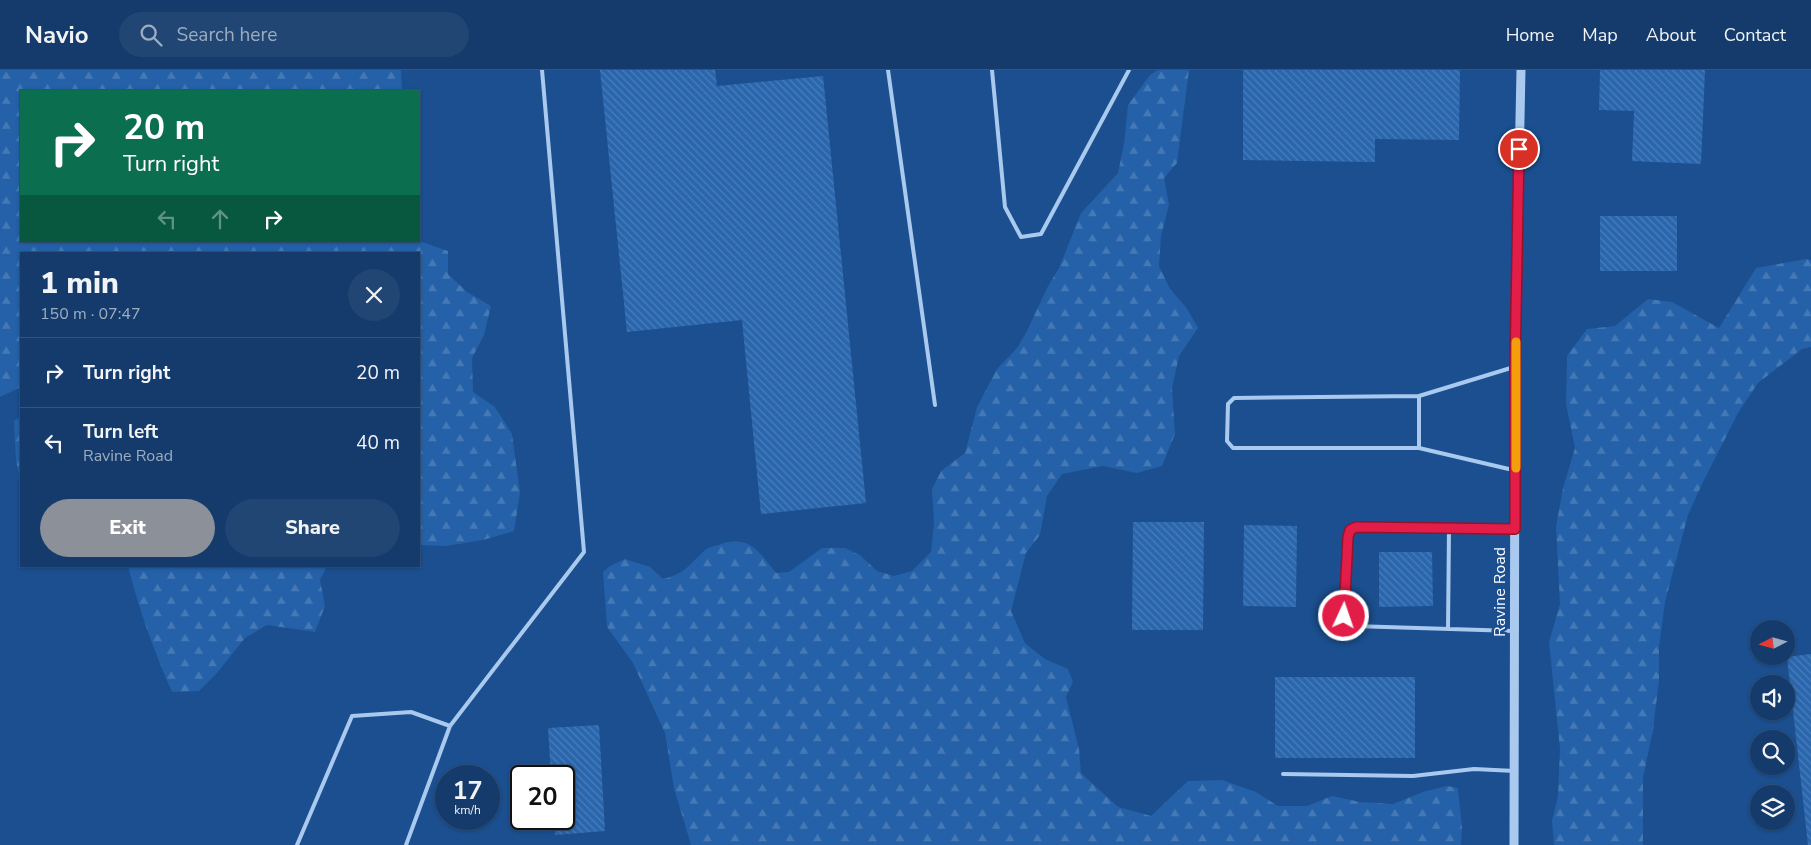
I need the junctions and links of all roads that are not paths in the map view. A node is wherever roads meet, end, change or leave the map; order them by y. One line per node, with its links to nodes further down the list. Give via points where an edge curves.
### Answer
1 (542, 70): 15 (lane, via 584,552)
2 (888, 70): 8 (lane)
3 (992, 70): 4 (lane, via 1005,206 1020,237 1041,234)
4 (1129, 70)
5 (1521, 70): 6 (street, Ravine Road)
6 (1515, 367): 7 (lane); 10 (street, Ravine Road)
7 (1419, 396): 9 (lane); 9 (lane, via 1234,398 1228,404 1227,441 1233,448)
8 (935, 405)
9 (1419, 448): 10 (lane)
10 (1516, 470): 12 (street, Ravine Road)
11 (1449, 529): 12 (lane); 13 (lane); 13 (lane, via 1356,527 1350,530 1344,616 1353,626)
12 (1515, 529): 14 (street, Ravine Road)
13 (1448, 629): 14 (lane)
14 (1514, 631): 16 (street, Ravine Road)
15 (450, 726): 18 (lane, via 411,712 352,716); 19 (lane)
16 (1515, 771): 17 (lane, via 1474,769 1413,776); 20 (street, Ravine Road)
17 (1283, 774)
18 (297, 845)
19 (406, 845)
20 (1514, 845)

